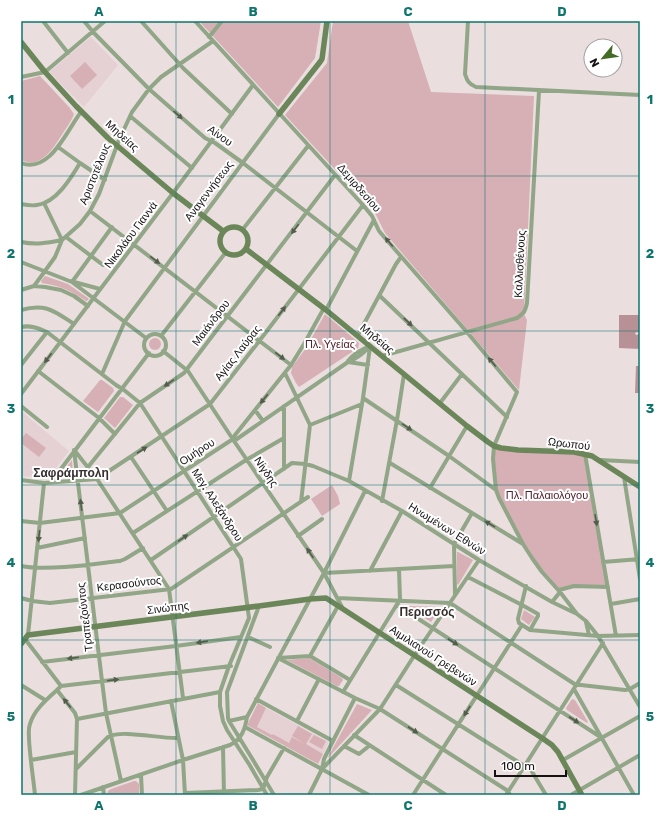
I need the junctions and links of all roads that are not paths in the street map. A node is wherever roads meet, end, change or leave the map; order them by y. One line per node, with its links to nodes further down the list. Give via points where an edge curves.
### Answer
1 (43, 21): 13 (street)
2 (84, 21): 9 (street, Αίνου)
3 (105, 21): 9 (street)
4 (140, 21): 14 (street)
5 (195, 21): 10 (street, Δεμιρδεσίου)
6 (222, 21): 10 (street)
7 (327, 21): 23 (street, Αναγεννήσεως, via 320,62)
8 (468, 21): 19 (street, via 465,74 470,84 476,87)
9 (93, 32): 13 (street); 18 (street, Αίνου)
10 (209, 37): 11 (street, Δεμιρδεσίου)
11 (213, 41): 14 (street, Αριστοτέλους); 17 (street, Δεμιρδεσίου)
12 (21, 42): 15 (street, Μηδείας)
13 (68, 53): 15 (street)
14 (179, 64): 18 (street, Αριστοτέλους); 22 (street)
15 (45, 72): 16 (street); 21 (street, Μηδείας)
16 (21, 77)
17 (253, 85): 22 (street, Νικολάου Γιαννά); 23 (street, Δεμιρδεσίου)
18 (149, 89): 24 (street, Αριστοτέλους); 25 (street, Αίνου, one-way to 25)
19 (539, 91): 20 (street); 78 (street, Καλλισθένους, via 526,310 517,318)
20 (640, 96)
21 (81, 112): 26 (street, Μηδείας); 28 (street)
22 (232, 114): 25 (street, Νικολάου Γιαννά)
23 (280, 114): 27 (street, Δεμιρδεσίου); 31 (street, Αναγεννήσεως)
24 (130, 116): 26 (street, Αριστοτέλους); 32 (street)
25 (212, 142): 31 (street, Αίνου); 32 (street, Νικολάου Γιαννά)
26 (116, 145): 34 (street, Αριστοτέλους); 36 (street, Μηδείας)
27 (308, 146): 33 (street, Δεμιρδεσίου); 35 (street)
28 (58, 147): 29 (street, via 41,163); 30 (street)
29 (21, 163)
30 (80, 163): 34 (street); 37 (street, via 66,185)
31 (243, 163): 35 (street, Αίνου); 42 (street, Αναγεννήσεως)
32 (192, 168): 36 (street, Νικολάου Γιαννά)
33 (335, 175): 39 (street, Δεμιρδεσίου); 41 (street, Μαιάνδρου)
34 (105, 180): 40 (street, Αριστοτέλους)
35 (275, 188): 41 (street, Αίνου); 45 (street)
36 (173, 193): 42 (street, Μηδείας); 51 (street, Νικολάου Γιαννά)
37 (44, 203): 38 (street); 49 (street)
38 (21, 204)
39 (363, 205): 43 (street, Δεμιρδεσίου); 48 (street, Αγίας Λαύρας)
40 (90, 211): 44 (street); 47 (street, Αριστοτέλους)
41 (307, 213): 48 (street, Αίνου); 59 (street, Μαιάνδρου, one-way to 59)
42 (203, 216): 46 (street, Μηδείας); 60 (street, Αναγεννήσεως)
43 (374, 220): 54 (street, Ομήρου); 56 (street, Δεμιρδεσίου, one-way to 43)
44 (112, 227): 51 (street); 55 (street)
45 (243, 229): 46 (street, via 234,226); 52 (street, via 248,236)
46 (224, 231): 53 (street, via 220,241)
47 (66, 237): 49 (street, Αριστοτέλους); 55 (street)
48 (338, 237): 54 (street, Αίνου); 65 (street, Αγίας Λαύρας)
49 (62, 240): 50 (street, via 36,244); 61 (street, Αριστοτέλους)
50 (21, 242)
51 (134, 244): 60 (street, one-way to 60); 64 (street, Νικολάου Γιαννά)
52 (246, 249): 53 (street, via 234,255); 59 (street, Μηδείας)
53 (226, 252): 67 (street)
54 (357, 252): 71 (street, Ομήρου)
55 (90, 256): 58 (street); 62 (street)
56 (401, 257): 68 (street); 78 (street, Δεμιρδεσίου)
57 (21, 262): 61 (street)
58 (102, 265)
59 (267, 265): 65 (street, Μηδείας); 73 (street, Μαιάνδρου)
60 (165, 268): 67 (street); 74 (street, Αναγεννήσεως)
61 (45, 272): 62 (street); 63 (street, Αριστοτέλους)
62 (72, 282): 64 (street); 69 (street)
63 (34, 286): 66 (street); 70 (street, via 64,291)
64 (100, 289): 69 (street, Νικολάου Γιαννά)
65 (299, 289): 71 (street, Μηδείας); 82 (street, Αγίας Λαύρας, one-way to 65)
66 (21, 290)
67 (195, 291): 73 (street); 79 (street)
68 (380, 296): 80 (street); 84 (street, one-way to 84)
69 (94, 298): 70 (street, Νικολάου Γιαννά); 74 (street)
70 (88, 306): 75 (street, Νικολάου Γιαννά)
71 (325, 309): 80 (street, Μηδείας); 91 (street, Ομήρου)
72 (21, 310): 75 (street, via 47,308)
73 (228, 316): 82 (street); 93 (street, Μαιάνδρου)
74 (124, 321): 81 (street); 96 (street, Αναγεννήσεως)
75 (74, 324): 83 (street, Νικολάου Γιαννά)
76 (21, 327): 77 (street, via 38,328)
77 (47, 332): 83 (street, Μεγ. Αλεξάνδρου); 90 (street)
78 (466, 332): 84 (street, Καλλισθένους); 110 (street, Δεμιρδεσίου, one-way to 78, via 517,392)
79 (161, 336): 81 (street, via 152,334); 86 (street, via 166,344)
80 (358, 336): 85 (street, Μηδείας)
81 (146, 338): 87 (street, via 145,348)
82 (260, 340): 91 (street, one-way to 91); 105 (street, Αγίας Λαύρας)
83 (60, 342): 94 (street, Νικολάου Γιαννά, one-way to 94); 96 (street, Μεγ. Αλεξάνδρου)
84 (429, 343): 88 (street, Καλλισθένους); 98 (street)
85 (370, 346): 88 (street, Μηδείας); 89 (street, via 351,357); 92 (street)
86 (164, 351): 87 (street, via 158,355); 93 (street, Νίγδης)
87 (148, 353): 99 (street)
88 (382, 356): 97 (street, Μηδείας)
89 (348, 362): 92 (street); 101 (street)
90 (21, 365)
91 (291, 365): 95 (street, Ομήρου)
92 (368, 366): 102 (street)
93 (187, 370): 103 (street, Μαιάνδρου, one-way to 103); 105 (street, Νίγδης)
94 (38, 371): 100 (street, Νικολάου Γιαννά); 111 (street)
95 (285, 373): 101 (street); 109 (street, Ομήρου, one-way to 109)
96 (102, 374): 99 (street, Μεγ. Αλεξάνδρου)
97 (404, 374): 104 (street, Μηδείας); 112 (street)
98 (462, 374): 104 (street); 110 (street)
99 (122, 388): 103 (street, Μεγ. Αλεξάνδρου); 111 (street)
100 (21, 394)
101 (296, 397): 108 (street); 114 (street)
102 (363, 398): 106 (street); 112 (street)
103 (140, 403): 117 (street, Μαιάνδρου); 118 (street, Μεγ. Αλεξάνδρου)
104 (440, 403): 116 (street, Μηδείας)
105 (210, 404): 118 (street, Αγίας Λαύρας); 120 (street, Νίγδης)
106 (362, 404): 114 (street); 138 (street)
107 (21, 406): 115 (street)
108 (284, 406): 113 (street); 119 (street)
109 (256, 410): 113 (street); 120 (street, Ομήρου)
110 (507, 417): 121 (street)
111 (99, 418): 117 (street); 122 (street)
112 (397, 420): 124 (street, one-way to 124); 129 (street)
113 (263, 421): 120 (street)
114 (310, 425): 130 (street)
115 (47, 426)
116 (467, 426): 121 (street, Μηδείας); 124 (street)
117 (115, 434): 131 (street, Μαιάνδρου)
118 (162, 436): 125 (street, Αγίας Λαύρας, one-way to 118); 133 (street, Μεγ. Αλεξάνδρου)
119 (284, 438): 126 (street); 132 (street)
120 (233, 440): 126 (street, Νίγδης); 133 (street, Ομήρου)
121 (494, 446): 123 (street, Ωρωπού); 144 (street)
122 (74, 450): 131 (street); 137 (street, Τραπεζούντος); 139 (street)
123 (585, 454): 127 (street, Ωρωπού); 172 (street, one-way to 172)
124 (449, 456): 143 (street); 144 (street)
125 (131, 457): 135 (street, Αγίας Λαύρας); 145 (street)
126 (246, 460): 141 (street, Νίγδης); 146 (street)
127 (600, 460): 128 (street, Ωρωπού); 134 (street)
128 (640, 462)
129 (390, 463): 143 (street); 149 (street)
130 (305, 464): 132 (street, via 292,463); 138 (street, Ηνωμένων Εθνών); 150 (street)
131 (88, 467): 135 (street)
132 (284, 469): 141 (street)
133 (185, 471): 145 (street, Ομήρου); 146 (street, Μεγ. Αλεξάνδρου)
134 (624, 477): 142 (street); 169 (street)
135 (98, 479): 137 (street); 153 (street)
136 (21, 480): 140 (street)
137 (78, 480): 139 (street); 156 (street, Τραπεζούντος, one-way to 137)
138 (349, 481): 147 (street, Ηνωμένων Εθνών)
139 (51, 482): 140 (street)
140 (44, 483): 160 (street)
141 (263, 484): 155 (street, Νίγδης); 157 (street)
142 (640, 487)
143 (430, 488): 154 (street)
144 (496, 490): 165 (street)
145 (154, 491): 151 (street); 153 (street, Ομήρου)
146 (198, 491): 151 (street); 157 (street, Μεγ. Αλεξάνδρου)
147 (365, 491): 149 (street, Ηνωμένων Εθνών); 179 (street)
148 (308, 497): 150 (street, Κερασούντος)
149 (382, 501): 152 (street, Ηνωμένων Εθνών)
150 (301, 502): 155 (street, Κερασούντος)
151 (167, 511): 161 (street)
152 (402, 512): 164 (street, Ηνωμένων Εθνών); 178 (street)
153 (120, 513): 156 (street, Ομήρου); 161 (street)
154 (472, 513): 164 (street); 165 (street, one-way to 154)
155 (283, 514): 162 (street, Νίγδης); 166 (street, Κερασούντος)
156 (82, 517): 160 (street, Ομήρου); 163 (street, Τραπεζούντος)
157 (214, 517): 166 (street, Μεγ. Αλεξάνδρου); 170 (street, one-way to 157)
158 (322, 519): 162 (street)
159 (21, 521): 160 (street, Ομήρου)
160 (40, 523): 167 (street, one-way to 167)
161 (133, 533): 168 (street)
162 (298, 536): 179 (street, Νίγδης, one-way to 162)
163 (85, 538): 167 (street); 173 (street, Τραπεζούντος)
164 (454, 544): 171 (street, Ηνωμένων Εθνών); 175 (street)
165 (523, 544): 185 (street)
166 (234, 546): 184 (street, Κερασούντος); 202 (street, Μεγ. Αλεξάνδρου, via 241,558)
167 (37, 548): 176 (street)
168 (143, 548): 170 (street); 173 (street, via 120,561)
169 (638, 559): 172 (street); 181 (street)
170 (150, 560): 184 (street)
171 (480, 560): 180 (street); 182 (street, Ηνωμένων Εθνών)
172 (604, 562): 183 (street)
173 (88, 565): 176 (street); 189 (street, Τραπεζούντος)
174 (21, 566): 176 (street)
175 (454, 566): 177 (street); 186 (street)
176 (35, 568): 193 (street)
177 (399, 569): 178 (street); 194 (street)
178 (370, 571): 179 (street)
179 (324, 573): 187 (street, Νίγδης); 191 (street)
180 (468, 577): 186 (street); 199 (street)
181 (640, 579)
182 (526, 586): 195 (street, Ηνωμένων Εθνών); 199 (street)
183 (608, 587): 185 (street, via 574,586); 197 (street)
184 (169, 589): 189 (street, Κερασούντος); 205 (street)
185 (559, 591): 195 (street); 204 (street)
186 (455, 595): 196 (street)
187 (337, 597): 190 (street); 194 (street); 203 (street, Νίγδης)
188 (21, 598): 193 (street, Κερασούντος)
189 (92, 598): 193 (street, Κερασούντος, via 50,603); 208 (street, Τραπεζούντος)
190 (326, 598): 191 (street); 201 (street, Αιμιλιανού Γρεβενών)
191 (310, 599): 200 (street, Σινώπης); 226 (street)
192 (640, 600): 197 (street)
193 (32, 601): 218 (street)
194 (399, 601): 196 (street); 198 (street)
195 (552, 602): 204 (street, Ηνωμένων Εθνών)
196 (450, 603): 209 (street); 219 (street)
197 (611, 604): 216 (street)
198 (397, 605): 209 (street); 211 (street)
199 (522, 605): 207 (street, via 518,619); 210 (street, via 538,615)
200 (259, 606): 202 (street, Σινώπης); 217 (street)
201 (338, 606): 203 (street, Αιμιλιανού Γρεβενών); 224 (street)
202 (248, 608): 205 (street, Σινώπης); 214 (street, Μεγ. Αλεξάνδρου, via 249,618)
203 (344, 610): 211 (street, Αιμιλιανού Γρεβενών)
204 (577, 614): 206 (street)
205 (173, 617): 208 (street, Σινώπης); 221 (street)
206 (586, 621): 212 (street); 215 (street)
207 (522, 625): 210 (street); 219 (street)
208 (95, 627): 218 (street, Σινώπης); 223 (street, Τραπεζούντος)
209 (432, 628): 225 (street); 230 (street, one-way to 230)
210 (530, 630): 212 (street)
211 (379, 633): 225 (street, Αιμιλιανού Γρεβενών); 233 (street)
212 (589, 635): 215 (street)
213 (640, 635): 216 (street)
214 (241, 636): 221 (street, one-way to 221); 228 (street, Μεγ. Αλεξάνδρου)
215 (598, 636): 216 (street); 220 (street)
216 (616, 636)
217 (248, 638): 222 (street); 229 (street)
218 (23, 641): 227 (street)
219 (511, 643): 230 (street); 239 (street)
220 (603, 644): 239 (street); 240 (street)
221 (176, 646): 223 (street); 231 (street)
222 (270, 647)
223 (98, 654): 227 (street, one-way to 227); 234 (street, Τραπεζούντος)
224 (310, 656): 226 (street); 233 (street)
225 (414, 656): 236 (street); 244 (street, Αιμιλιανού Γρεβενών)
226 (278, 658): 232 (street); 247 (street)
227 (42, 662): 238 (street)
228 (229, 666): 229 (street); 231 (street); 242 (street, Μεγ. Αλεξάνδρου)
229 (236, 666): 257 (street, via 227,692)
230 (494, 668): 244 (street); 252 (street)
231 (180, 672): 234 (street, one-way to 231); 245 (street)
232 (319, 679): 243 (street); 258 (street)
233 (350, 680): 243 (street)
234 (102, 681): 238 (street); 253 (street, Τραπεζούντος)
235 (640, 683): 240 (street)
236 (396, 685): 251 (street); 259 (street)
237 (21, 686): 248 (street)
238 (61, 686): 241 (street)
239 (575, 687): 240 (street, via 581,685); 252 (street); 266 (street)
240 (630, 689): 250 (street)
241 (57, 690): 248 (street); 256 (street, one-way to 241, via 75,712)
242 (220, 692): 245 (street); 268 (street, via 223,721)
243 (343, 692): 246 (street)
244 (477, 696): 259 (street, one-way to 259); 265 (street, Αιμιλιανού Γρεβενών)
245 (183, 698): 249 (street)
246 (355, 698): 251 (street); 267 (street)
247 (256, 699): 255 (street); 258 (street)
248 (45, 700): 276 (street, via 29,725)
249 (171, 701): 253 (street); 263 (street)
250 (640, 707)
251 (380, 709): 261 (street); 273 (street, one-way to 273)
252 (560, 711): 265 (street); 266 (street, one-way to 266)
253 (106, 713): 256 (street); 262 (street, Τραπεζούντος)
254 (640, 716): 266 (street)
255 (247, 717): 257 (street); 260 (street)
256 (77, 719): 274 (street)
257 (229, 721): 264 (street)
258 (297, 721): 267 (street)
259 (459, 724): 273 (street); 279 (street)
260 (245, 727): 264 (street); 272 (street)
261 (354, 735): 269 (street); 270 (street)
262 (111, 736): 263 (street); 281 (street); 285 (street, Τραπεζούντος)
263 (178, 738): 277 (street)
264 (240, 738): 268 (street); 286 (street)
265 (542, 738): 278 (street, Αιμιλιανού Γρεβενών, via 555,748); 279 (street)
266 (602, 738): 278 (street); 280 (street)
267 (333, 741): 282 (street)
268 (235, 742): 271 (street); 288 (street)
269 (344, 746): 270 (street, via 359,754); 282 (street)
270 (369, 746): 284 (street)
271 (223, 747): 277 (street); 290 (street)
272 (284, 748): 282 (street); 286 (street)
273 (443, 749): 284 (street); 292 (street)
274 (76, 752): 276 (street); 281 (street)
275 (640, 755): 280 (street)
276 (31, 760): 293 (street)
277 (183, 760): 283 (street); 291 (street)
278 (563, 760): 289 (street, Αιμιλιανού Γρεβενών)
279 (524, 766): 292 (street); 304 (street, via 531,770)
280 (618, 767): 289 (street); 306 (street)
281 (76, 769): 294 (street)
282 (322, 769): 300 (street); 301 (street)
283 (141, 775): 285 (street); 297 (street)
284 (423, 780): 302 (street); 303 (street)
285 (121, 781): 287 (street)
286 (266, 781): 288 (street); 299 (street)
287 (103, 787): 295 (street); 296 (street)
288 (263, 789): 290 (street); 298 (street)
289 (581, 792): 305 (street)
290 (224, 793): 291 (street)
291 (185, 794)
292 (508, 794)
293 (35, 795)
294 (76, 795)
295 (81, 795)
296 (104, 795)
297 (142, 795)
298 (267, 795)
299 (274, 795)
300 (309, 795)
301 (369, 795)
302 (413, 795)
303 (446, 795)
304 (546, 795)
305 (570, 795)
306 (634, 795)

